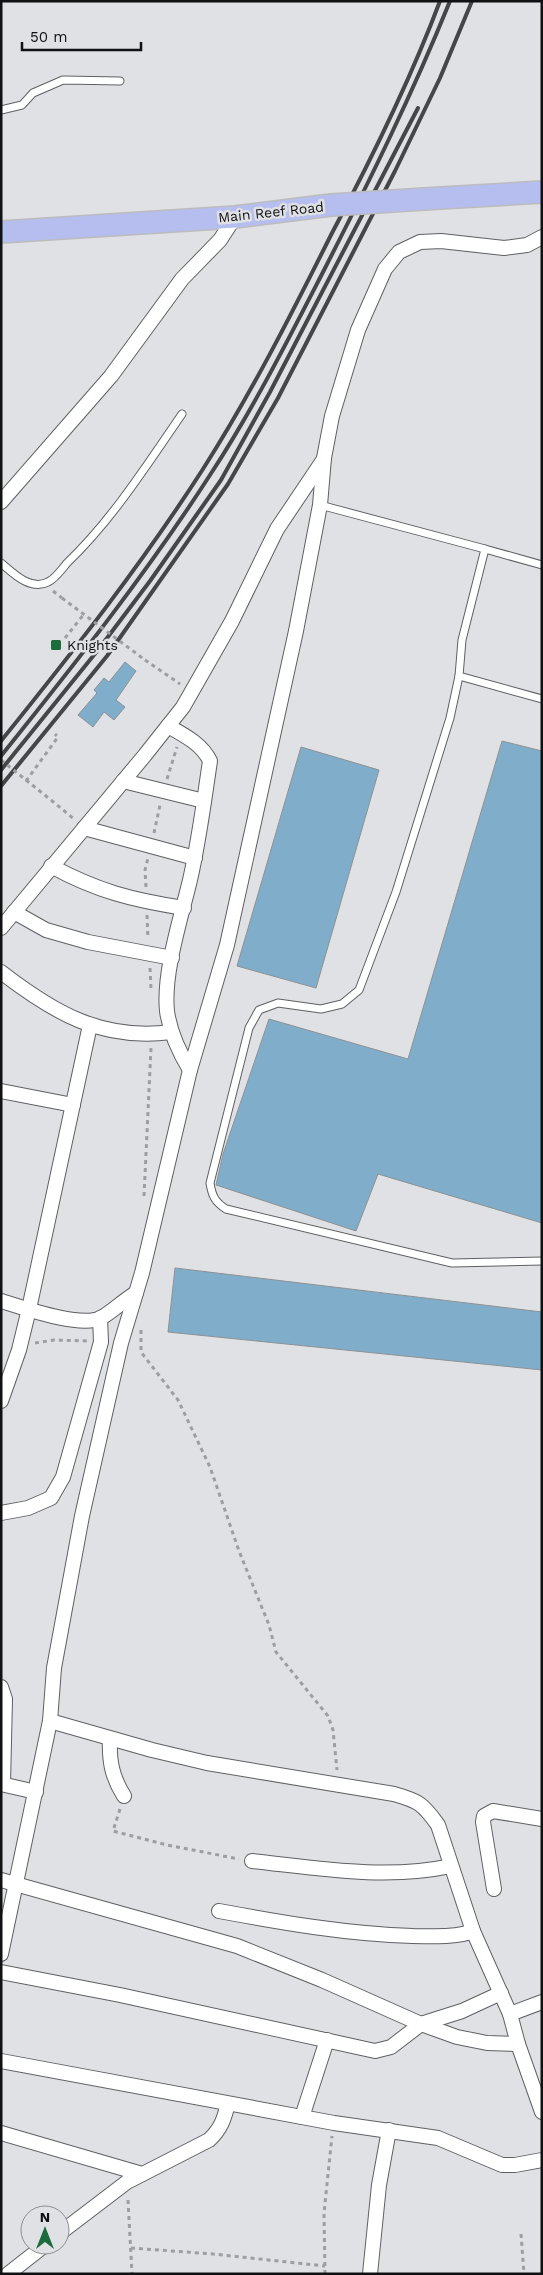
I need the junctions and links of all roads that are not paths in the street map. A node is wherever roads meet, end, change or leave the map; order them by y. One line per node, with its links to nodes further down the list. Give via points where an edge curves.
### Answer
1 (120, 81): 2 (lane, via 63,80 33,93 22,105)
2 (1, 110)
3 (542, 192): 4 (main road, Main Reef Road, bridge, via 331,205)
4 (235, 217): 5 (main road, Main Reef Road); 9 (street, via 220,240 182,278 111,376)
5 (1, 232)
6 (542, 237): 8 (street, via 527,245 504,248 420,242 399,252 385,268 358,330 332,416)
7 (182, 414): 12 (lane, via 130,490 48,582 38,584 20,580)
8 (324, 458): 10 (street); 16 (street, via 277,529 206,668)
9 (1, 502)
10 (320, 505): 11 (lane); 29 (street, via 296,631 227,945)
11 (485, 549): 13 (lane); 14 (lane, via 462,640)
12 (1, 563)
13 (542, 565)
14 (459, 676): 15 (lane); 32 (lane, via 450,718 396,892 359,990 342,1004 321,1009 278,1003 259,1010 249,1028 210,1183 217,1203 226,1208 452,1263)
15 (542, 699)
16 (168, 726): 17 (street); 18 (street, via 206,752 210,761)
17 (123, 782): 18 (street); 19 (street)
18 (204, 801): 20 (street)
19 (84, 828): 20 (street); 21 (street)
20 (195, 858): 22 (street)
21 (51, 866): 22 (street, via 83,883 118,895); 23 (street)
22 (184, 908): 25 (street)
23 (14, 912): 24 (street); 25 (street, via 46,930 88,942)
24 (1, 928)
25 (172, 958): 28 (street, via 167,983 167,1010)
26 (1, 972): 27 (street, via 40,1002)
27 (90, 1025): 28 (street, via 122,1032); 31 (street)
28 (172, 1032): 29 (street, via 179,1053)
29 (190, 1070): 33 (street)
30 (1, 1091): 31 (street)
31 (73, 1105): 35 (street)
32 (542, 1261)
33 (136, 1293): 36 (street); 41 (street, via 121,1343 82,1516 54,1668)
34 (1, 1301): 35 (street)
35 (29, 1309): 36 (street, via 58,1318 86,1321); 37 (street, via 19,1350)
36 (100, 1318): 39 (street, via 101,1342 63,1477 51,1498 28,1508)
37 (4, 1383): 38 (street)
38 (1, 1401)
39 (1, 1513)
40 (1, 1687): 42 (street, via 5,1699)
41 (50, 1722): 43 (street); 45 (street)
42 (2, 1733): 44 (street)
43 (110, 1739): 46 (street, via 110,1767); 49 (street, via 207,1763 416,1800 438,1825)
44 (2, 1784): 45 (street)
45 (36, 1792): 51 (street)
46 (124, 1796)
47 (542, 1819): 52 (street, via 493,1811 484,1816)
48 (252, 1861): 49 (street, via 377,1872 424,1872)
49 (450, 1866): 54 (street)
50 (1, 1880): 51 (street)
51 (17, 1884): 55 (street); 60 (street, via 259,1954)
52 (494, 1889)
53 (219, 1910): 54 (street, via 307,1927 390,1935 431,1936)
54 (474, 1931): 57 (street)
55 (1, 1954)
56 (1, 1972): 61 (street)
57 (501, 1993): 59 (street); 60 (street, via 462,2011)
58 (542, 2002): 59 (street)
59 (510, 2014): 62 (street)
60 (420, 2024): 61 (street, via 400,2042 375,2051); 62 (street, via 457,2037 487,2043)
61 (327, 2040): 66 (street)
62 (518, 2044): 65 (street)
63 (1, 2061): 64 (street)
64 (228, 2104): 66 (street); 70 (street, via 224,2120 209,2140)
65 (542, 2112)
66 (302, 2117): 67 (street)
67 (389, 2130): 69 (street, via 438,2138 502,2165 516,2166); 75 (street, via 378,2185)
68 (1, 2133): 70 (street)
69 (542, 2160)
70 (142, 2174): 71 (street)
71 (70, 2225)
72 (32, 2255): 74 (street)
73 (1, 2268): 74 (street)
74 (8, 2274)
75 (370, 2274)

